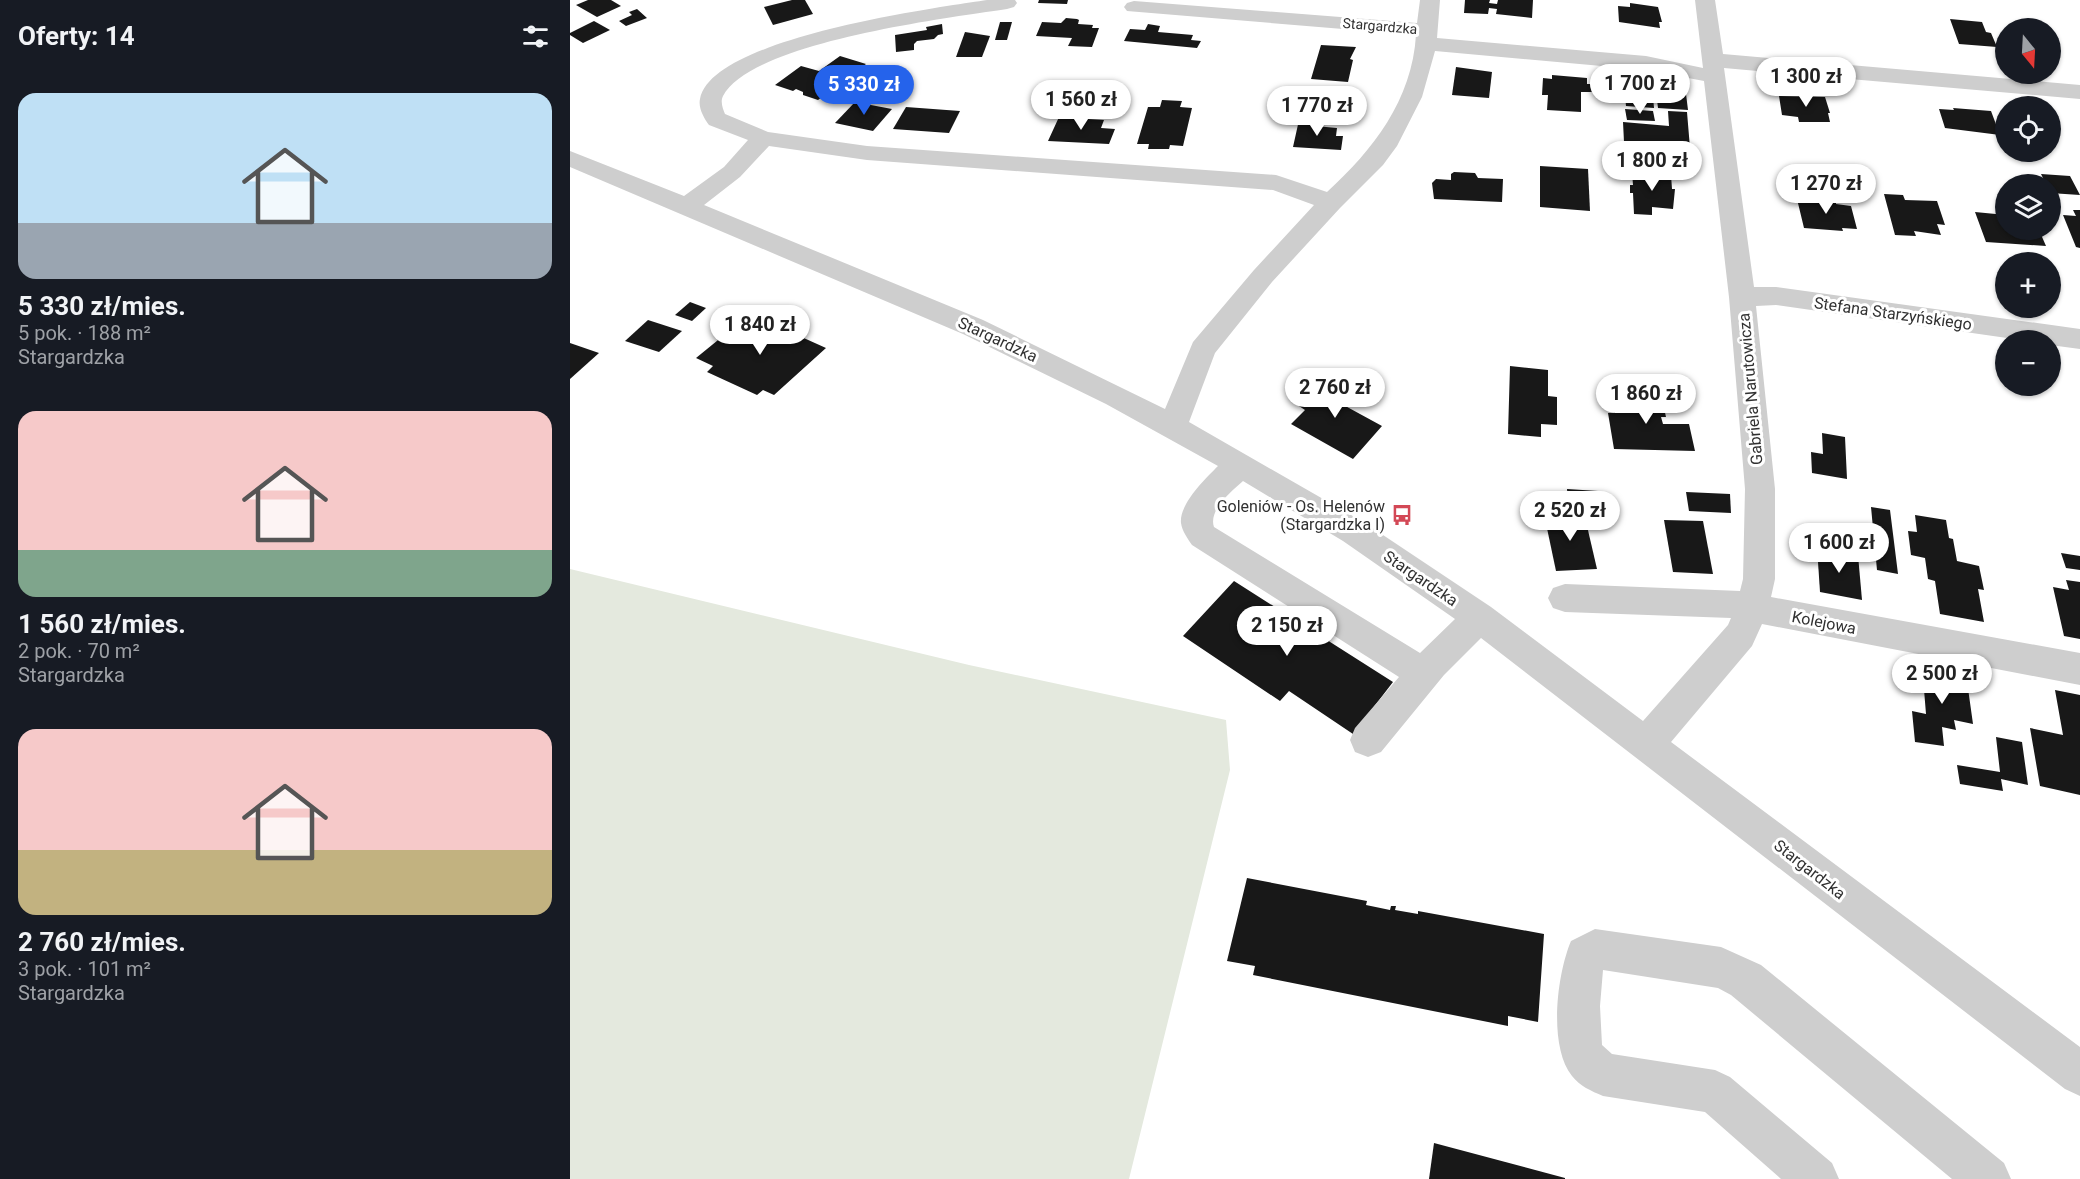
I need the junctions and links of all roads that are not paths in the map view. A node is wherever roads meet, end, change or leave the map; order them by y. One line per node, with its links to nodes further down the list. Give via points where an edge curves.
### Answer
1 (1430, 0): 5 (street)
2 (1705, 0): 6 (street, Gabriela Narutowicza)
3 (1007, 3): 8 (street, via 845,33 768,55 742,67 712,95 711,108 717,120)
4 (1134, 7): 5 (street, Stargardzka)
5 (1426, 37): 6 (street); 10 (street, Stargardzka, via 1407,109 1393,136 1373,163)
6 (1714, 69): 7 (street); 12 (street, Gabriela Narutowicza)
7 (2080, 92)
8 (763, 138): 10 (street, via 867,153 1276,183); 11 (street, via 732,171)
9 (570, 158): 11 (street, Stargardzka)
10 (1331, 202): 14 (street, Stargardzka, via 1203,348)
11 (687, 206): 14 (street, Stargardzka, via 973,327)
12 (1742, 297): 13 (street, Stefana Starzyńskiego, via 1776,296); 17 (street, Gabriela Narutowicza, via 1760,489 1759,579)
13 (2080, 339)
14 (1173, 427): 15 (street, Stargardzka)
15 (1240, 464): 18 (street, Stargardzka, via 1354,532); 20 (street, via 1197,517 1203,536)
16 (1565, 598): 17 (street, Kolejowa, via 1728,603)
17 (1752, 608): 19 (street, Kolejowa); 22 (street, Gabriela Narutowicza, via 1740,635)
18 (1479, 617): 20 (street); 22 (street, Stargardzka)
19 (2080, 669)
20 (1424, 674): 21 (street)
21 (1368, 740)
22 (1647, 743): 23 (street, Stargardzka)
23 (2080, 1074)
24 (1816, 1179): 25 (street, via 1715,1092 1603,1074 1591,1066 1580,1040 1585,955 1595,949 1611,950 1721,968 1746,980)
25 (1988, 1179)

